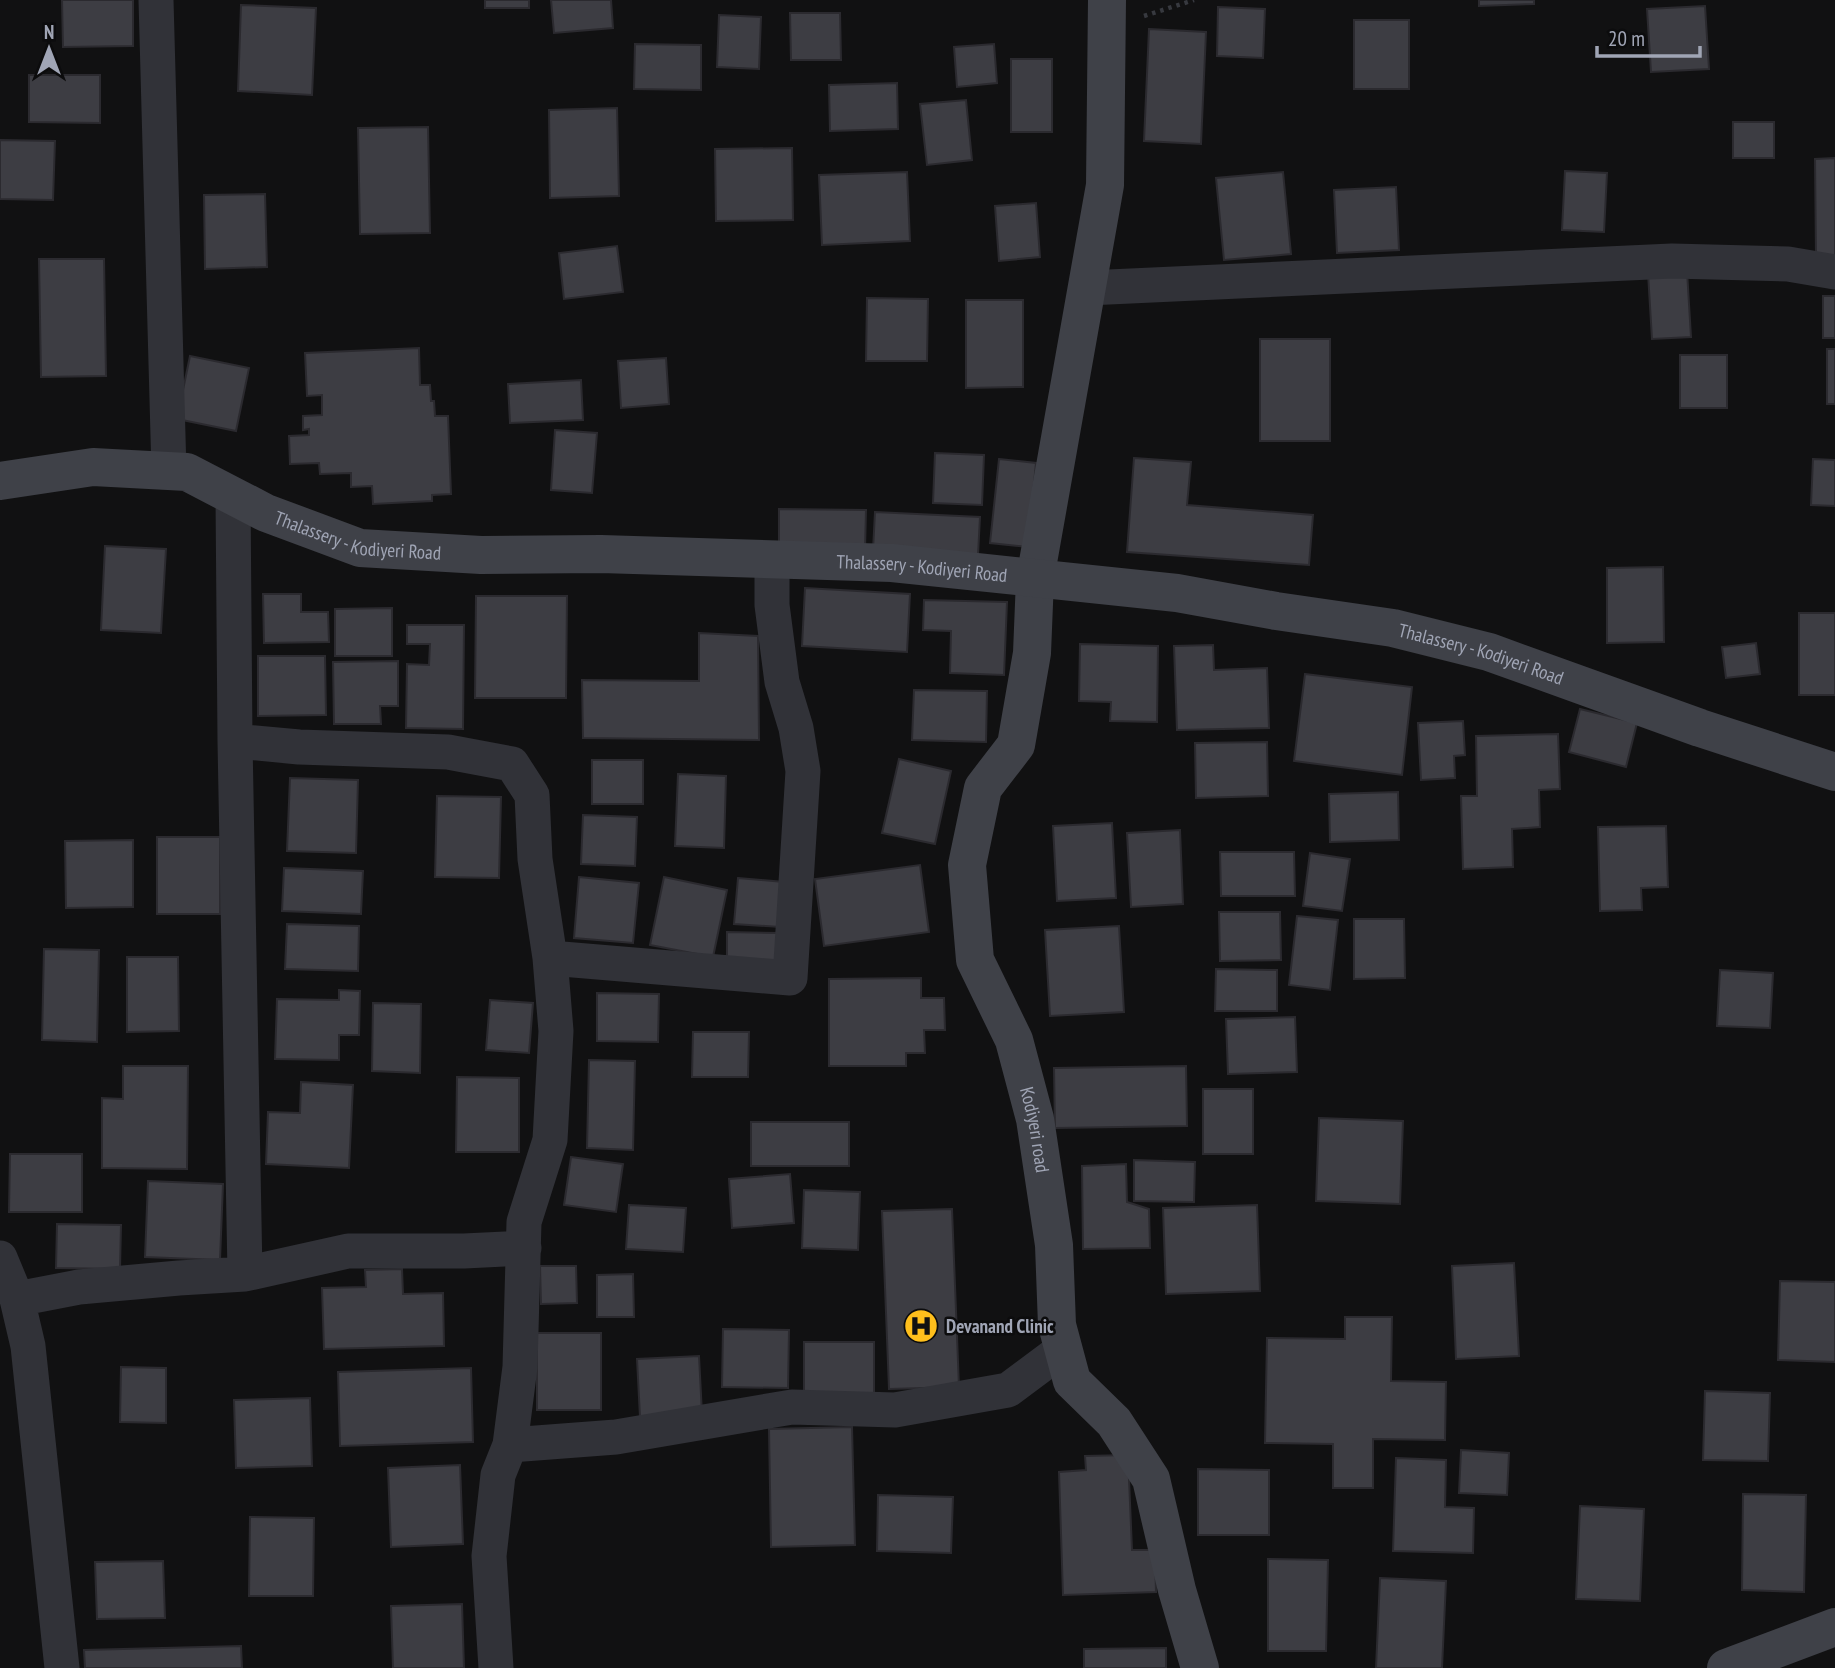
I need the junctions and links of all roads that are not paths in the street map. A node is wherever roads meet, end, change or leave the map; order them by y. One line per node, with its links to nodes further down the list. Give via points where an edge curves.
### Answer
1 (156, 0): 5 (street)
2 (1107, 14): 4 (main road, Kodiyeri road, via 1105,185)
3 (1835, 272): 4 (street, via 1788,264 1672,261)
4 (1087, 288): 9 (main road, Kodiyeri road)
5 (169, 471): 6 (main road, Thalassery - Kodiyeri Road, via 93,467); 7 (main road, Thalassery - Kodiyeri Road, via 187,472)
6 (0, 481)
7 (233, 496): 8 (main road, Thalassery - Kodiyeri Road, via 360,548 481,555); 10 (street)
8 (772, 559): 9 (main road, Thalassery - Kodiyeri Road, via 892,563); 12 (street, via 780,670 803,771 790,978)
9 (1035, 579): 11 (main road, Thalassery - Kodiyeri Road, via 1177,593 1393,628 1489,652); 17 (main road, Kodiyeri road, via 1032,653 1016,745 982,788 967,865 975,960 1014,1041 1035,1119 1054,1245 1057,1325)
10 (235, 741): 12 (street, via 448,752 512,764 532,795 535,859); 15 (street)
11 (1835, 772)
12 (550, 958): 13 (street, via 556,1031 550,1140 524,1222)
13 (524, 1248): 15 (street, via 348,1251); 18 (street, via 520,1367)
14 (0, 1258): 16 (street)
15 (245, 1274): 16 (street, via 79,1287)
16 (18, 1299): 20 (street, via 28,1346)
17 (1063, 1349): 18 (street, via 1008,1390 971,1397 895,1410 792,1407 616,1437); 22 (main road, Kodiyeri road, via 1072,1381 1114,1422 1151,1479)
18 (510, 1445): 21 (street, via 498,1475 489,1556)
19 (1835, 1627): 23 (main road)
20 (62, 1668)
21 (496, 1668)
22 (1200, 1668)
23 (1727, 1668)

